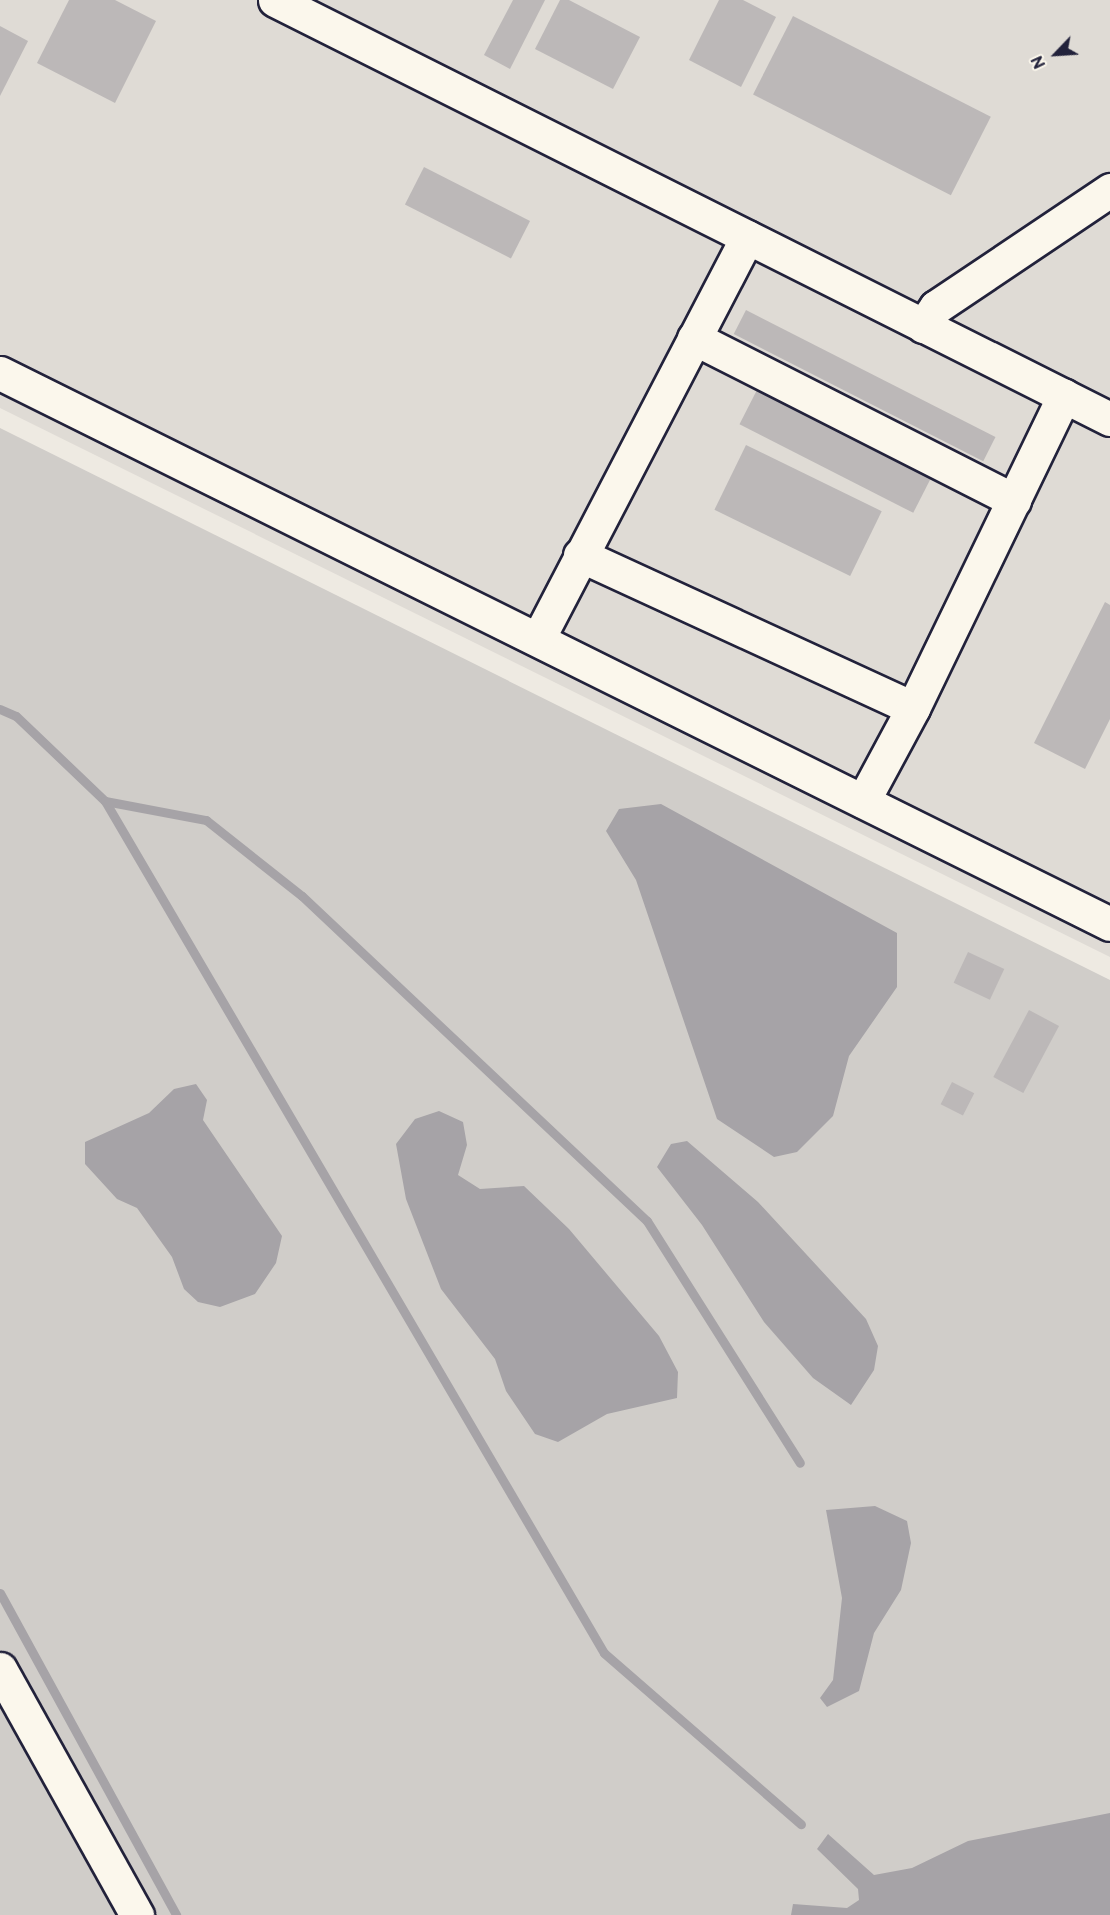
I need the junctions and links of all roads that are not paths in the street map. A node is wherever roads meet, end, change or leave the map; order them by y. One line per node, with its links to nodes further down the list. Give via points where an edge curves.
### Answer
1 (275, 0): 3 (lane)
2 (1110, 190): 4 (lane, via 936,308)
3 (747, 237): 4 (lane); 5 (lane)
4 (923, 326): 7 (lane)
5 (694, 338): 9 (lane); 10 (lane)
6 (0, 373): 11 (lane)
7 (1064, 396): 8 (lane); 9 (lane)
8 (1110, 419)
9 (1014, 500): 12 (lane)
10 (580, 555): 11 (lane); 12 (lane)
11 (538, 639): 13 (lane)
12 (913, 708): 13 (lane)
13 (863, 801): 14 (lane)
14 (1110, 924)
15 (0, 1669): 16 (lane)
16 (137, 1915)

